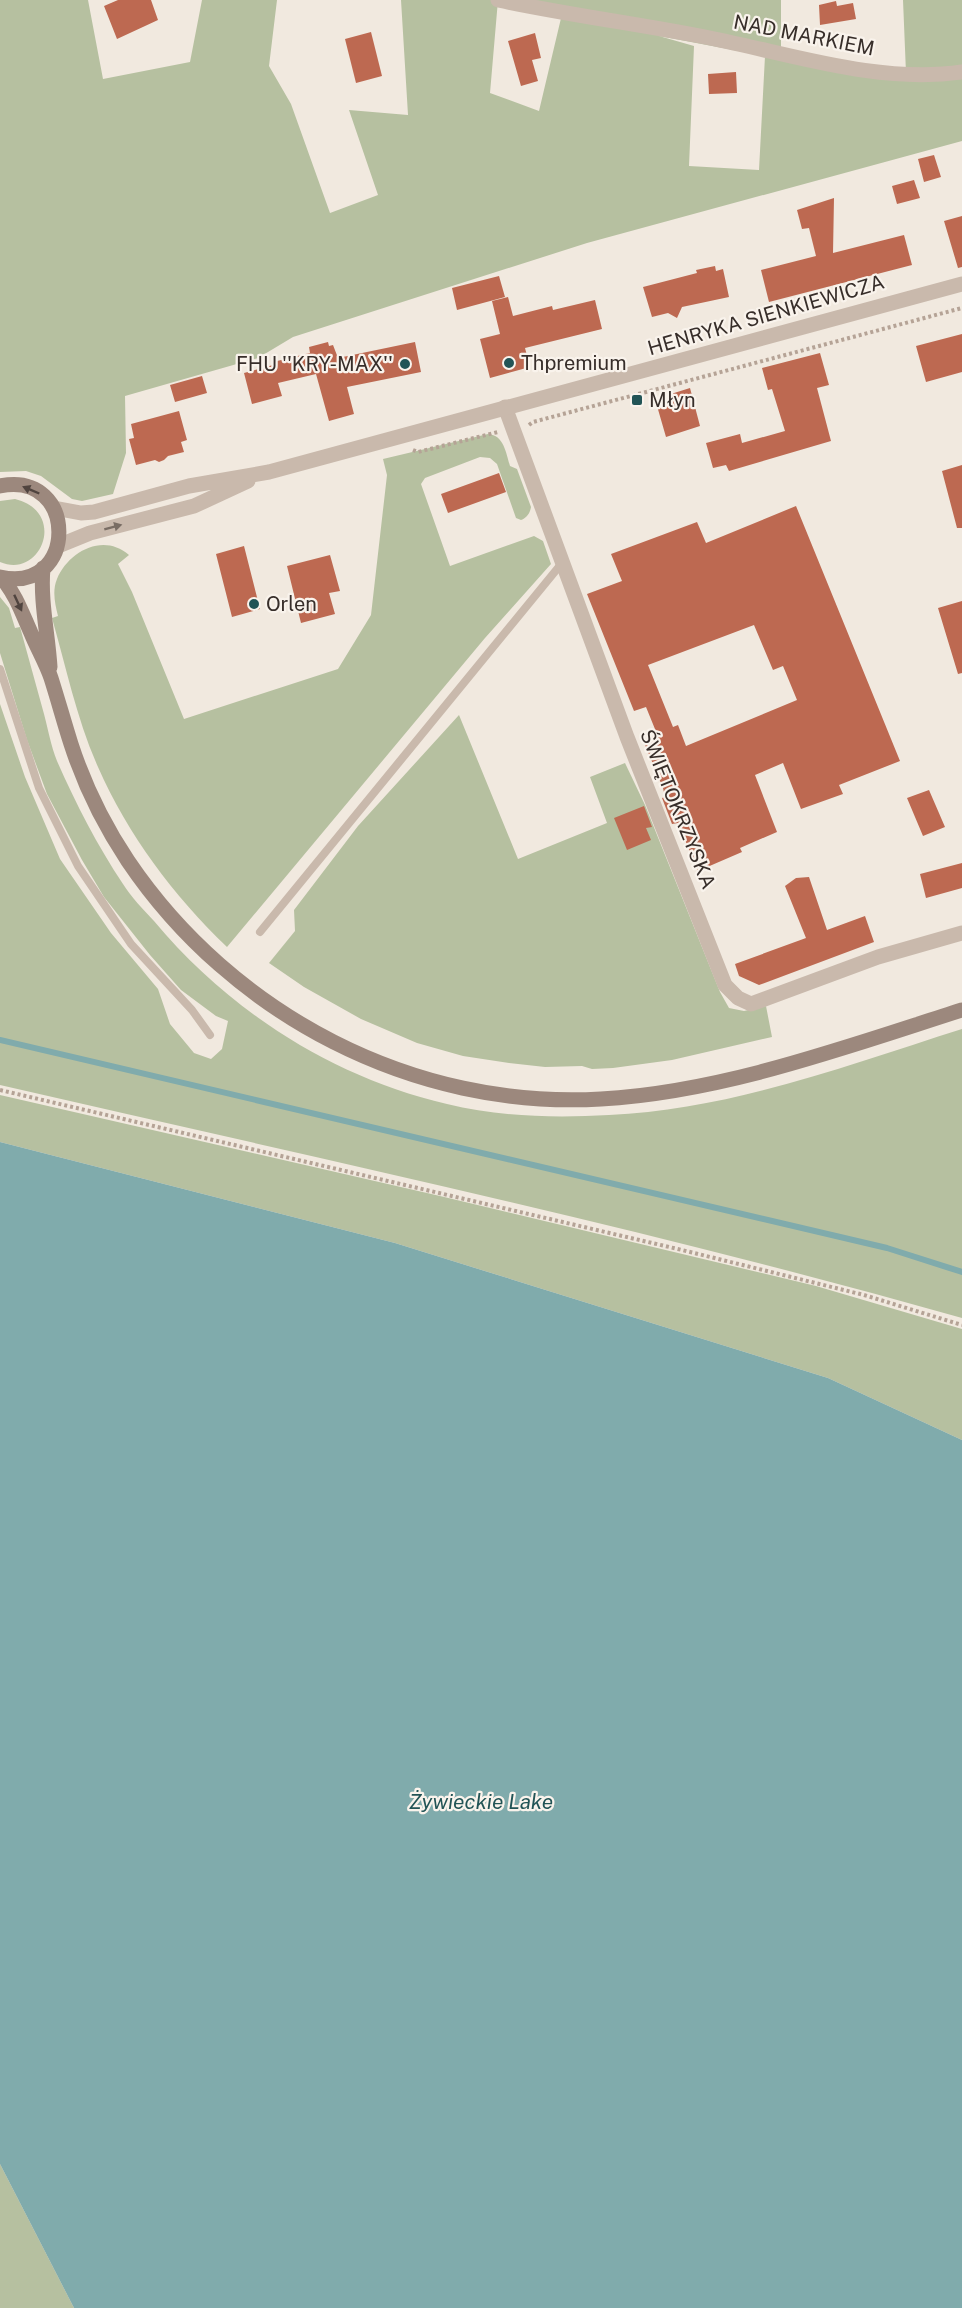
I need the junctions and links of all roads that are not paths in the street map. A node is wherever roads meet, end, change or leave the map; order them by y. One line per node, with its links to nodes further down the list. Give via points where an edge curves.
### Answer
1 (498, 0): 2 (street, NAD MARKIEM, via 857,69 935,76)
2 (962, 72)
3 (962, 284): 4 (street, HENRYKA SIENKIEWICZA)
4 (505, 407): 5 (street, HENRYKA SIENKIEWICZA); 9 (street, ŚWIĘTOKRZYSKA)
5 (269, 472): 7 (street, HENRYKA SIENKIEWICZA, via 189,486 93,512); 8 (street, HENRYKA SIENKIEWICZA, one-way to 5, via 90,533 194,506)
6 (0, 486): 7 (main road, one-way to 6, via 30,488)
7 (54, 508): 8 (main road, via 59,523)
8 (58, 546): 10 (main road)
9 (562, 563): 14 (lane); 15 (street, ŚWIĘTOKRZYSKA, via 627,737 703,913 725,985 738,998 751,1004 878,957)
10 (43, 568): 11 (main road, via 24,578); 13 (main road, via 42,598)
11 (1, 578): 13 (main road, one-way to 13, via 18,601)
12 (0, 669): 17 (lane, via 39,788 78,866 131,944)
13 (51, 677): 16 (main road, via 72,747 96,804 128,860 166,910 190,937 276,1009 334,1043 398,1070 496,1094 602,1099 734,1077)
14 (260, 932)
15 (962, 933)
16 (962, 1010)
17 (210, 1035)

